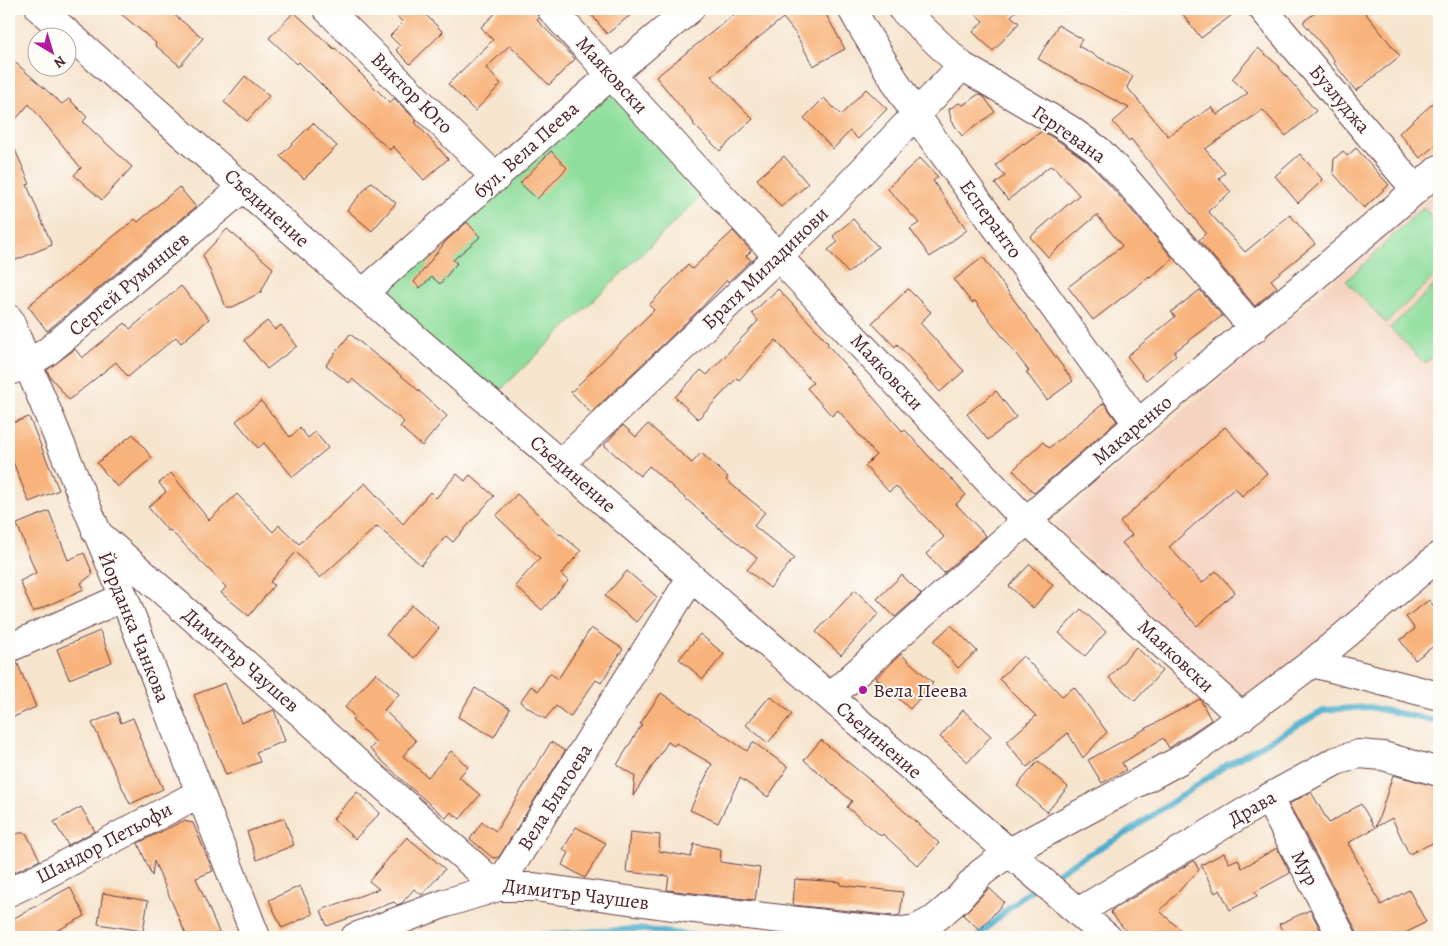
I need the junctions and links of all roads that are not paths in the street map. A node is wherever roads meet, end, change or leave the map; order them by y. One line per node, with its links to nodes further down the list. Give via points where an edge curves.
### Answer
1 (40, 9): 13 (street, Съединение)
2 (327, 9): 12 (street, Виктор Юго)
3 (551, 9): 9 (street, Маяковски)
4 (690, 9): 9 (street, бул. Вела Пеева)
5 (852, 9): 10 (street, Есперанто)
6 (902, 9): 8 (street, Гергевана)
7 (1264, 9): 14 (street, Бузлуджа)
8 (962, 66): 10 (street, Братя Миладинови); 18 (street, Гергевана, via 1069,129 1098,150)
9 (612, 75): 12 (street, бул. Вела Пеева); 15 (street, Маяковски)
10 (915, 114): 15 (street, Братя Миладинови); 20 (street, Есперанто)
11 (1439, 169): 14 (street, Макаренко)
12 (496, 178): 16 (street, бул. Вела Пеева)
13 (244, 188): 16 (street, Съединение); 19 (street, Сергей Румянцев, via 47,352)
14 (1416, 190): 18 (street, Макаренко)
15 (778, 257): 21 (street, Братя Миладинови); 22 (street, Маяковски, via 1014,508)
16 (363, 293): 21 (street, Съединение)
17 (9, 319): 19 (street, Йорданка Чанкова)
18 (1254, 329): 20 (street, Макаренко)
19 (18, 368): 23 (street, Йорданка Чанкова)
20 (1138, 424): 22 (street, Макаренко)
21 (560, 462): 25 (street, Съединение)
22 (1028, 519): 30 (street, Макаренко); 31 (street, Маяковски)
23 (96, 532): 26 (street, Йорданка Чанкова); 36 (street, Димитър Чаушев)
24 (1439, 556): 28 (street, Димитър Чаушев)
25 (692, 578): 30 (street, Съединение); 36 (street, Вела Благоева)
26 (124, 598): 27 (street); 33 (street, Йорданка Чанкова)
27 (9, 648)
28 (1312, 663): 29 (street); 31 (street, Димитър Чаушев)
29 (1439, 696)
30 (830, 697): 35 (street, Съединение)
31 (1242, 717): 35 (street, Димитър Чаушев, via 1180,760)
32 (1439, 772): 34 (street, Драва, via 1383,756 1359,754 1336,761)
33 (200, 792): 37 (street, Шандор Петьофи); 39 (street, Йорданка Чанкова)
34 (1268, 798): 38 (street, Драва); 42 (street, Мур)
35 (1008, 853): 36 (street, Димитър Чаушев, via 981,874 935,919 916,929 895,932 534,887); 38 (street, Съединение)
36 (498, 887): 40 (street, via 446,902)
37 (9, 892)
38 (1078, 912): 41 (street, Съединение)
39 (256, 937)
40 (355, 937)
41 (1107, 937)
42 (1342, 937)

